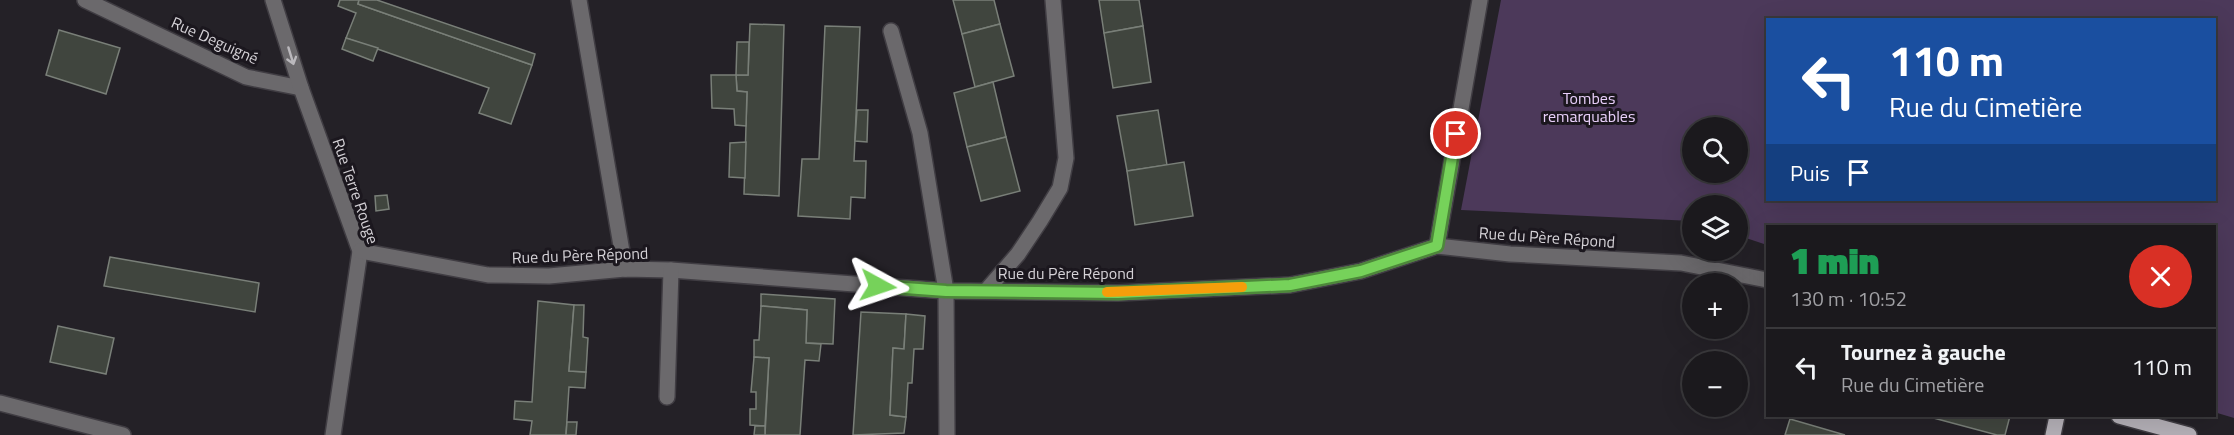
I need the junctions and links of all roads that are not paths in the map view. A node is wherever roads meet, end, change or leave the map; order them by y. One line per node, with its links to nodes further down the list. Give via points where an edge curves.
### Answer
1 (85, 0): 7 (street, Rue Deguigné, via 246,77)
2 (273, 0): 7 (street, Rue Terre Rouge, one-way to 7)
3 (579, 0): 10 (street)
4 (1053, 0): 14 (street, via 1066,158 1060,188 1017,254)
5 (1480, 0): 8 (street)
6 (891, 31): 13 (street, via 920,132)
7 (301, 88): 9 (street, Rue Terre Rouge)
8 (1437, 246): 12 (street, Rue du Père Répond, via 1681,263); 14 (street, Rue du Père Répond, via 1361,271 1290,285 1118,293)
9 (360, 250): 10 (street, Rue du Père Répond, via 488,275 549,276); 20 (street, Rue Terre Rouge)
10 (626, 269): 11 (street, Rue du Père Répond)
11 (671, 270): 13 (street, Rue du Père Répond); 15 (street)
12 (1766, 280)
13 (946, 291): 14 (street, Rue du Père Répond); 21 (street)
14 (986, 291)
15 (666, 397)
16 (0, 403): 19 (street)
17 (2057, 417): 22 (main road)
18 (2122, 417): 23 (main road)
19 (123, 435)
20 (333, 435)
21 (947, 435)
22 (2053, 435)
23 (2189, 435)

